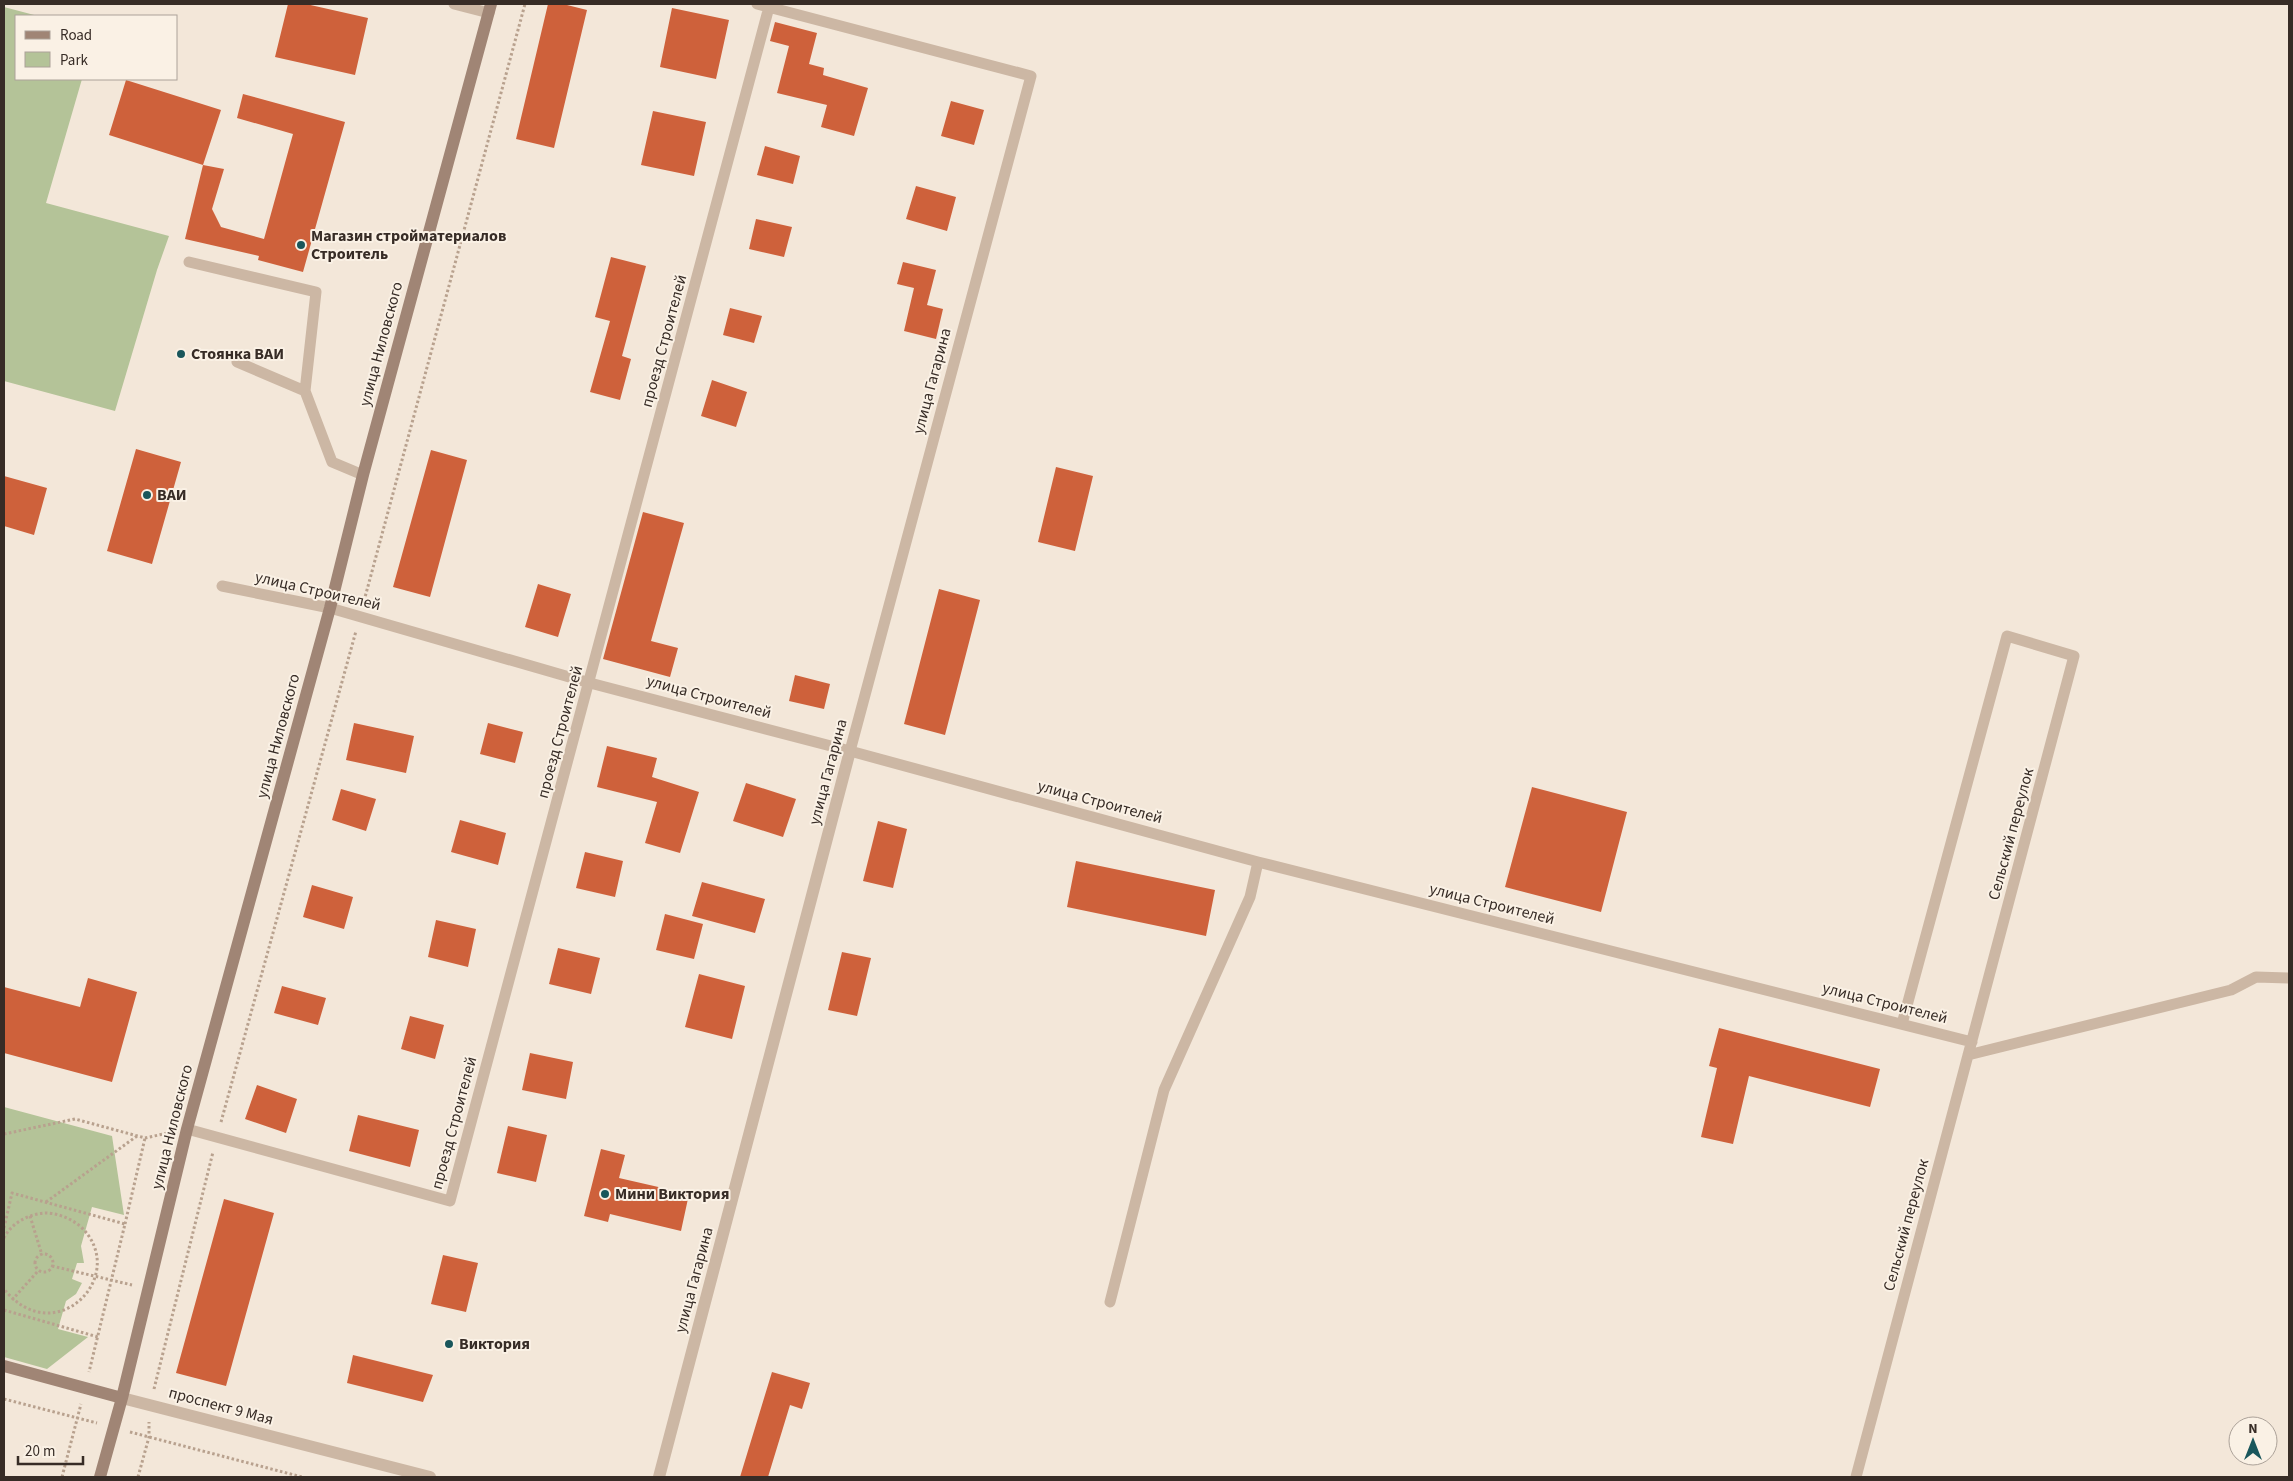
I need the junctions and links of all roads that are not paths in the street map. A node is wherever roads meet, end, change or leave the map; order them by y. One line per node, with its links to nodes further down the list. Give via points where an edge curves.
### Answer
1 (454, 4): 4 (lane)
2 (757, 4): 3 (lane)
3 (770, 7): 11 (lane, проезд Строителей); 12 (lane, улица Гагарина, via 1031,76)
4 (490, 8): 8 (street, улица Ниловского)
5 (189, 262): 7 (lane, via 316,292)
6 (237, 362): 7 (lane)
7 (305, 391): 8 (lane, via 332,462)
8 (363, 475): 10 (street, улица Ниловского)
9 (222, 586): 10 (lane, улица Строителей)
10 (330, 608): 11 (lane, улица Строителей); 18 (street, улица Ниловского)
11 (590, 683): 12 (lane, улица Строителей); 18 (lane, проезд Строителей, via 450,1201)
12 (850, 751): 13 (lane, улица Строителей); 24 (street, улица Гагарина)
13 (1258, 862): 15 (lane, улица Строителей); 19 (lane, via 1250,897 1164,1090)
14 (2289, 978): 17 (lane, via 2256,977 2231,990)
15 (1902, 1024): 16 (lane, улица Строителей); 16 (lane, Сельский переулок, via 2007,636 2074,656)
16 (1972, 1042): 17 (lane, Сельский переулок)
17 (1968, 1055): 25 (lane, Сельский переулок)
18 (187, 1129): 21 (street, улица Ниловского)
19 (1110, 1302)
20 (4, 1366): 21 (street, проспект 9 Мая)
21 (122, 1398): 22 (street, улица Ниловского); 23 (street, проспект 9 Мая)
22 (100, 1477)
23 (430, 1477)
24 (659, 1477)
25 (1856, 1477)

